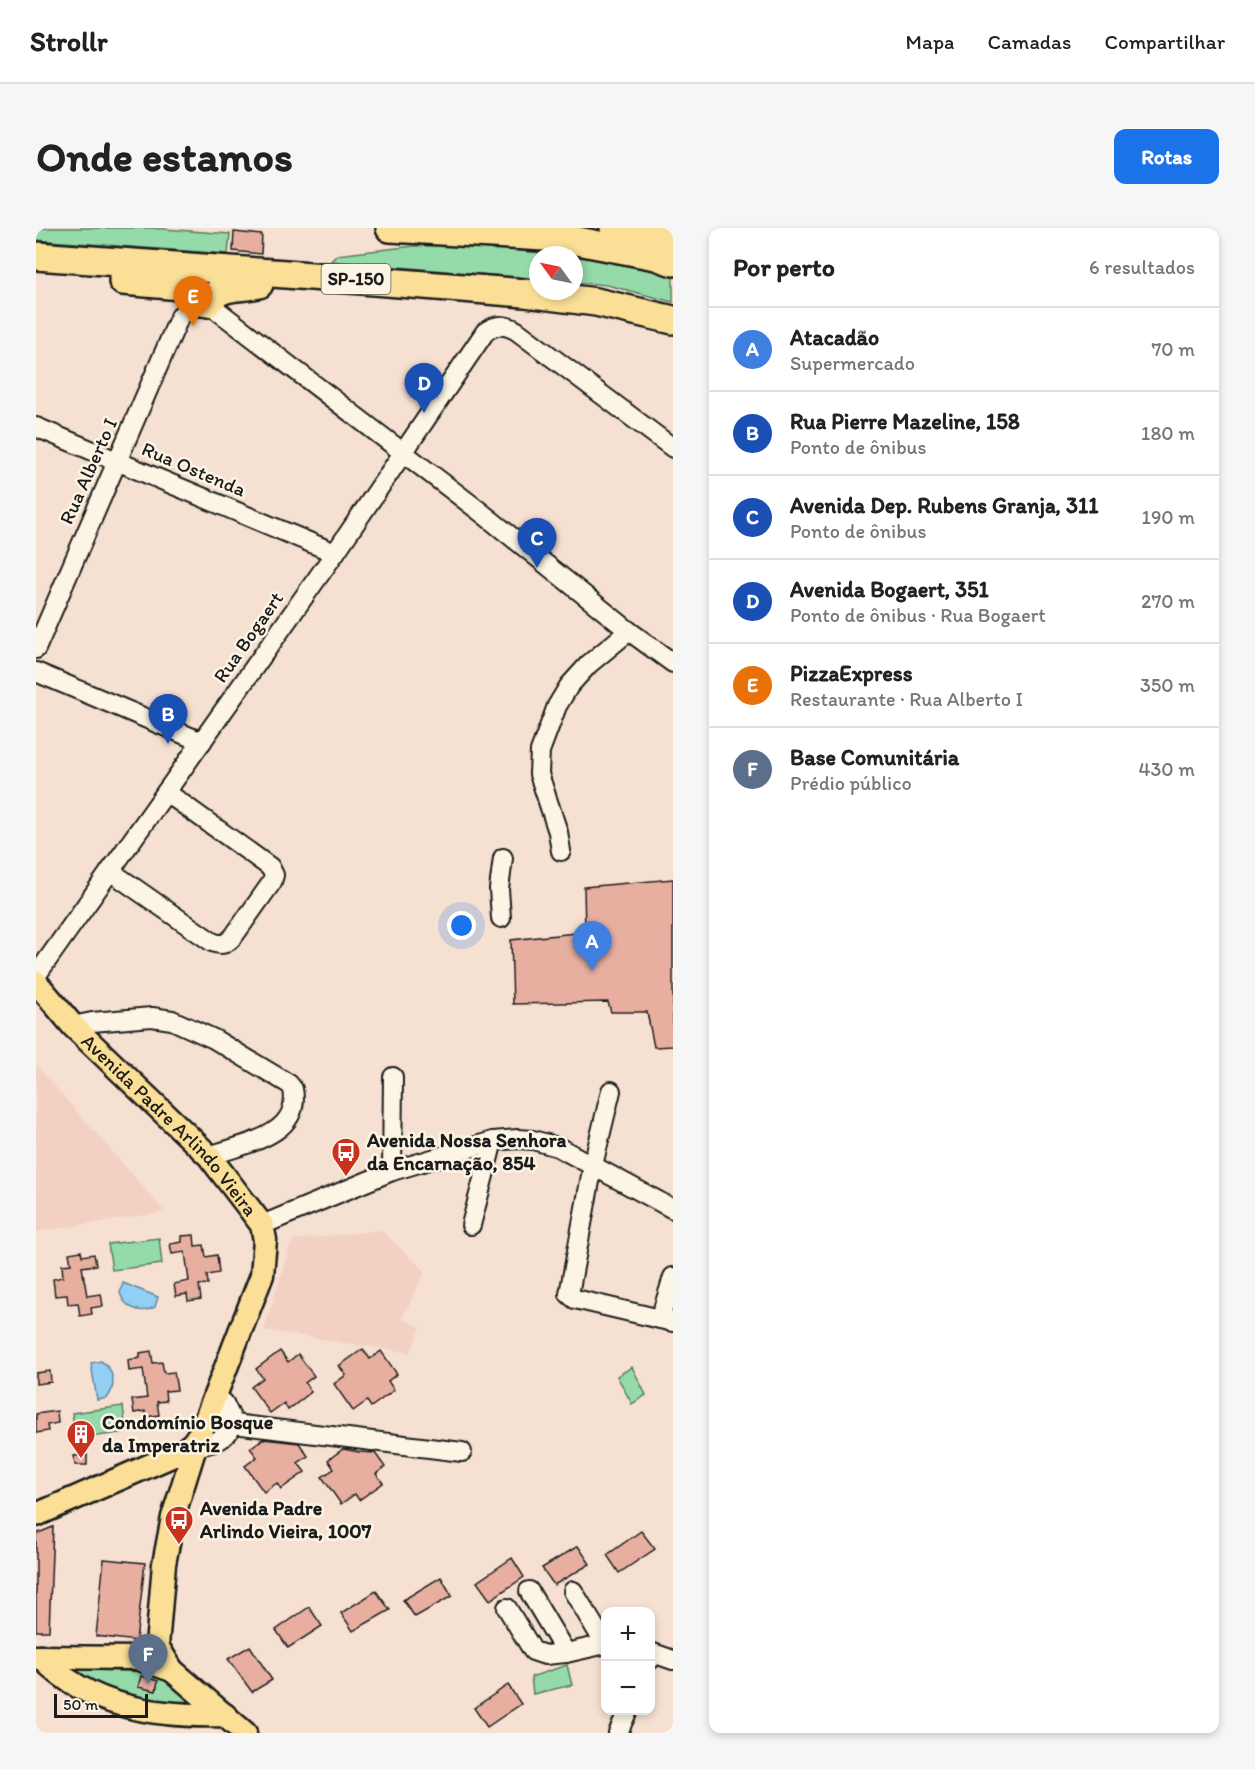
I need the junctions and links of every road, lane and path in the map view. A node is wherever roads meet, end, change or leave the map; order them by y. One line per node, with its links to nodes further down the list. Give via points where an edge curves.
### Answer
1 (390, 228): 5 (highway, via 562,238)
2 (614, 228): 3 (highway)
3 (673, 240)
4 (36, 256): 7 (highway, SP-150)
5 (673, 262)
6 (36, 271): 8 (highway, via 181,286 189,289)
7 (286, 274): 8 (highway, via 263,283 223,288); 9 (highway, SP-150, via 554,297 596,302)
8 (197, 306): 12 (street); 13 (street, Rua Alberto I)
9 (673, 320)
10 (36, 427): 13 (street, Rua Ostenda)
11 (673, 448): 12 (street, Rua Bogaert, via 517,331 498,326 484,332)
12 (403, 453): 14 (street, Rua Bogaert); 15 (street)
13 (117, 462): 14 (street, Rua Ostenda); 16 (street, Rua Alberto I)
14 (335, 553): 19 (street, Rua Bogaert)
15 (630, 631): 17 (street); 21 (street, via 569,686 540,751 539,774)
16 (36, 649)
17 (673, 663)
18 (36, 672): 19 (street)
19 (202, 742): 20 (street, Rua Bogaert)
20 (166, 792): 23 (street, Rua Bogaert); 23 (street, via 270,867 272,882 233,937 219,945)
21 (561, 851)
22 (503, 858): 24 (street)
23 (110, 871): 25 (street, Rua Bogaert)
24 (501, 918)
25 (36, 976)
26 (36, 982): 27 (main road, Avenida Padre Arlindo Vieira)
27 (73, 1026): 31 (main road, Avenida Padre Arlindo Vieira); 31 (street, via 152,1017 172,1020 214,1039 293,1089 293,1110 274,1133)
28 (393, 1077): 33 (street)
29 (611, 1092): 32 (street)
30 (493, 1141): 32 (street, via 533,1140 558,1147); 33 (street); 36 (street)
31 (209, 1156): 35 (main road, Avenida Padre Arlindo Vieira)
32 (593, 1165): 34 (street); 38 (street, via 570,1296)
33 (392, 1171): 35 (street)
34 (673, 1209)
35 (262, 1225): 39 (main road, Avenida Padre Arlindo Vieira, via 262,1275)
36 (471, 1225)
37 (673, 1277): 38 (street)
38 (667, 1321)
39 (215, 1396): 40 (street, via 224,1403); 41 (main road, Avenida Padre Arlindo Vieira)
40 (234, 1424): 41 (street, via 220,1441); 42 (street)
41 (194, 1442): 43 (main road); 49 (main road, via 186,1460 164,1564)
42 (462, 1452)
43 (36, 1515)
44 (529, 1591): 50 (street)
45 (573, 1591): 47 (street)
46 (507, 1608): 50 (street, via 533,1651 544,1655)
47 (601, 1637)
48 (601, 1645): 50 (street)
49 (157, 1646): 53 (main road); 55 (main road)
50 (566, 1653)
51 (655, 1656): 54 (street)
52 (39, 1657): 53 (main road); 56 (main road, via 75,1686 103,1698 156,1713)
53 (137, 1658): 55 (main road)
54 (673, 1660)
55 (172, 1670): 56 (main road)
56 (225, 1715): 58 (main road)
57 (626, 1715): 59 (street)
58 (244, 1733)
59 (618, 1733)

